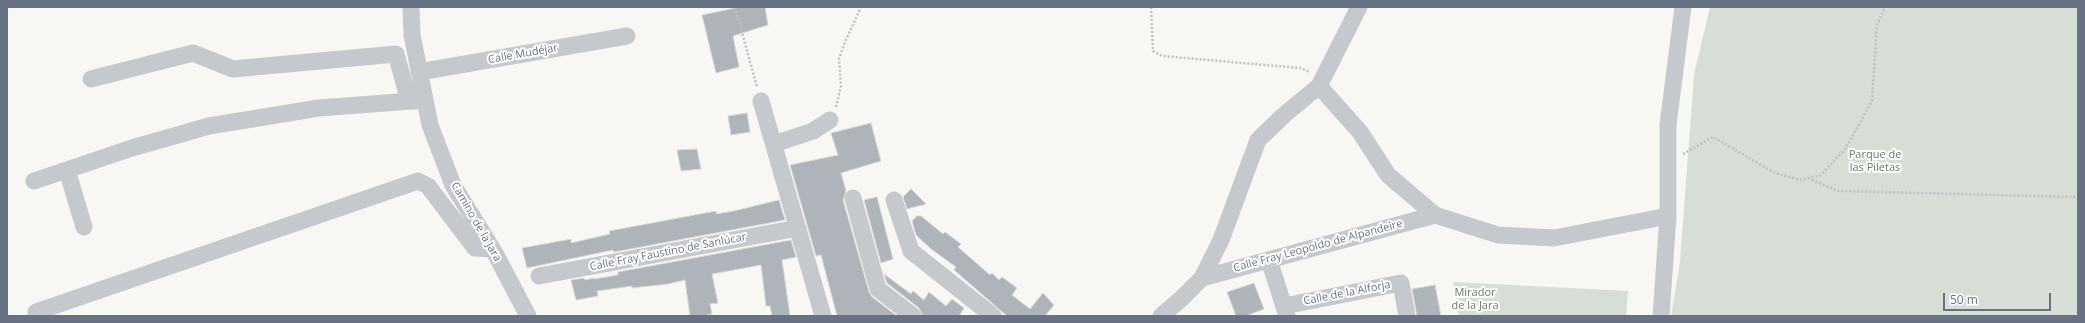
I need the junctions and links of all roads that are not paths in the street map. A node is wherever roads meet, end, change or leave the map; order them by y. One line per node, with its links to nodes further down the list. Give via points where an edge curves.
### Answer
1 (411, 7): 5 (street, Camino de la Jara, via 412,35)
2 (1359, 7): 7 (street)
3 (1683, 7): 17 (street, via 1668,125)
4 (627, 36): 5 (street, Calle Mudéjar)
5 (419, 72): 8 (street, Camino de la Jara)
6 (91, 79): 8 (street, via 193,53 233,69 396,54)
7 (1321, 81): 16 (street, via 1360,132 1388,176); 23 (street, via 1258,140 1221,240)
8 (416, 100): 12 (street, via 319,108 209,126); 20 (street, Camino de la Jara, via 430,125 454,185)
9 (761, 101): 11 (street)
10 (830, 120): 11 (street, via 812,131)
11 (774, 144): 19 (street)
12 (68, 170): 13 (street); 18 (street)
13 (34, 181)
14 (853, 198): 28 (street, via 878,289)
15 (894, 200): 29 (street, via 912,251)
16 (1435, 215): 17 (street, via 1498,234 1554,238); 21 (street, Calle Fray Leopoldo de Alpandeire)
17 (1668, 216): 32 (street)
18 (84, 227)
19 (798, 228): 22 (street, Calle Fray Faustino de Sanlúcar); 27 (street)
20 (492, 249): 25 (street, via 475,248 428,186 418,181); 26 (street, Camino de la Jara)
21 (1269, 260): 23 (street, Calle Fray Leopoldo de Alpandeire); 24 (street)
22 (539, 276)
23 (1202, 278): 30 (street)
24 (1285, 311): 31 (street, Calle de la Alforja, via 1401,283)
25 (36, 312)
26 (528, 316)
27 (823, 316)
28 (913, 316)
29 (993, 316)
30 (1161, 316)
31 (1407, 316)
32 (1661, 316)

